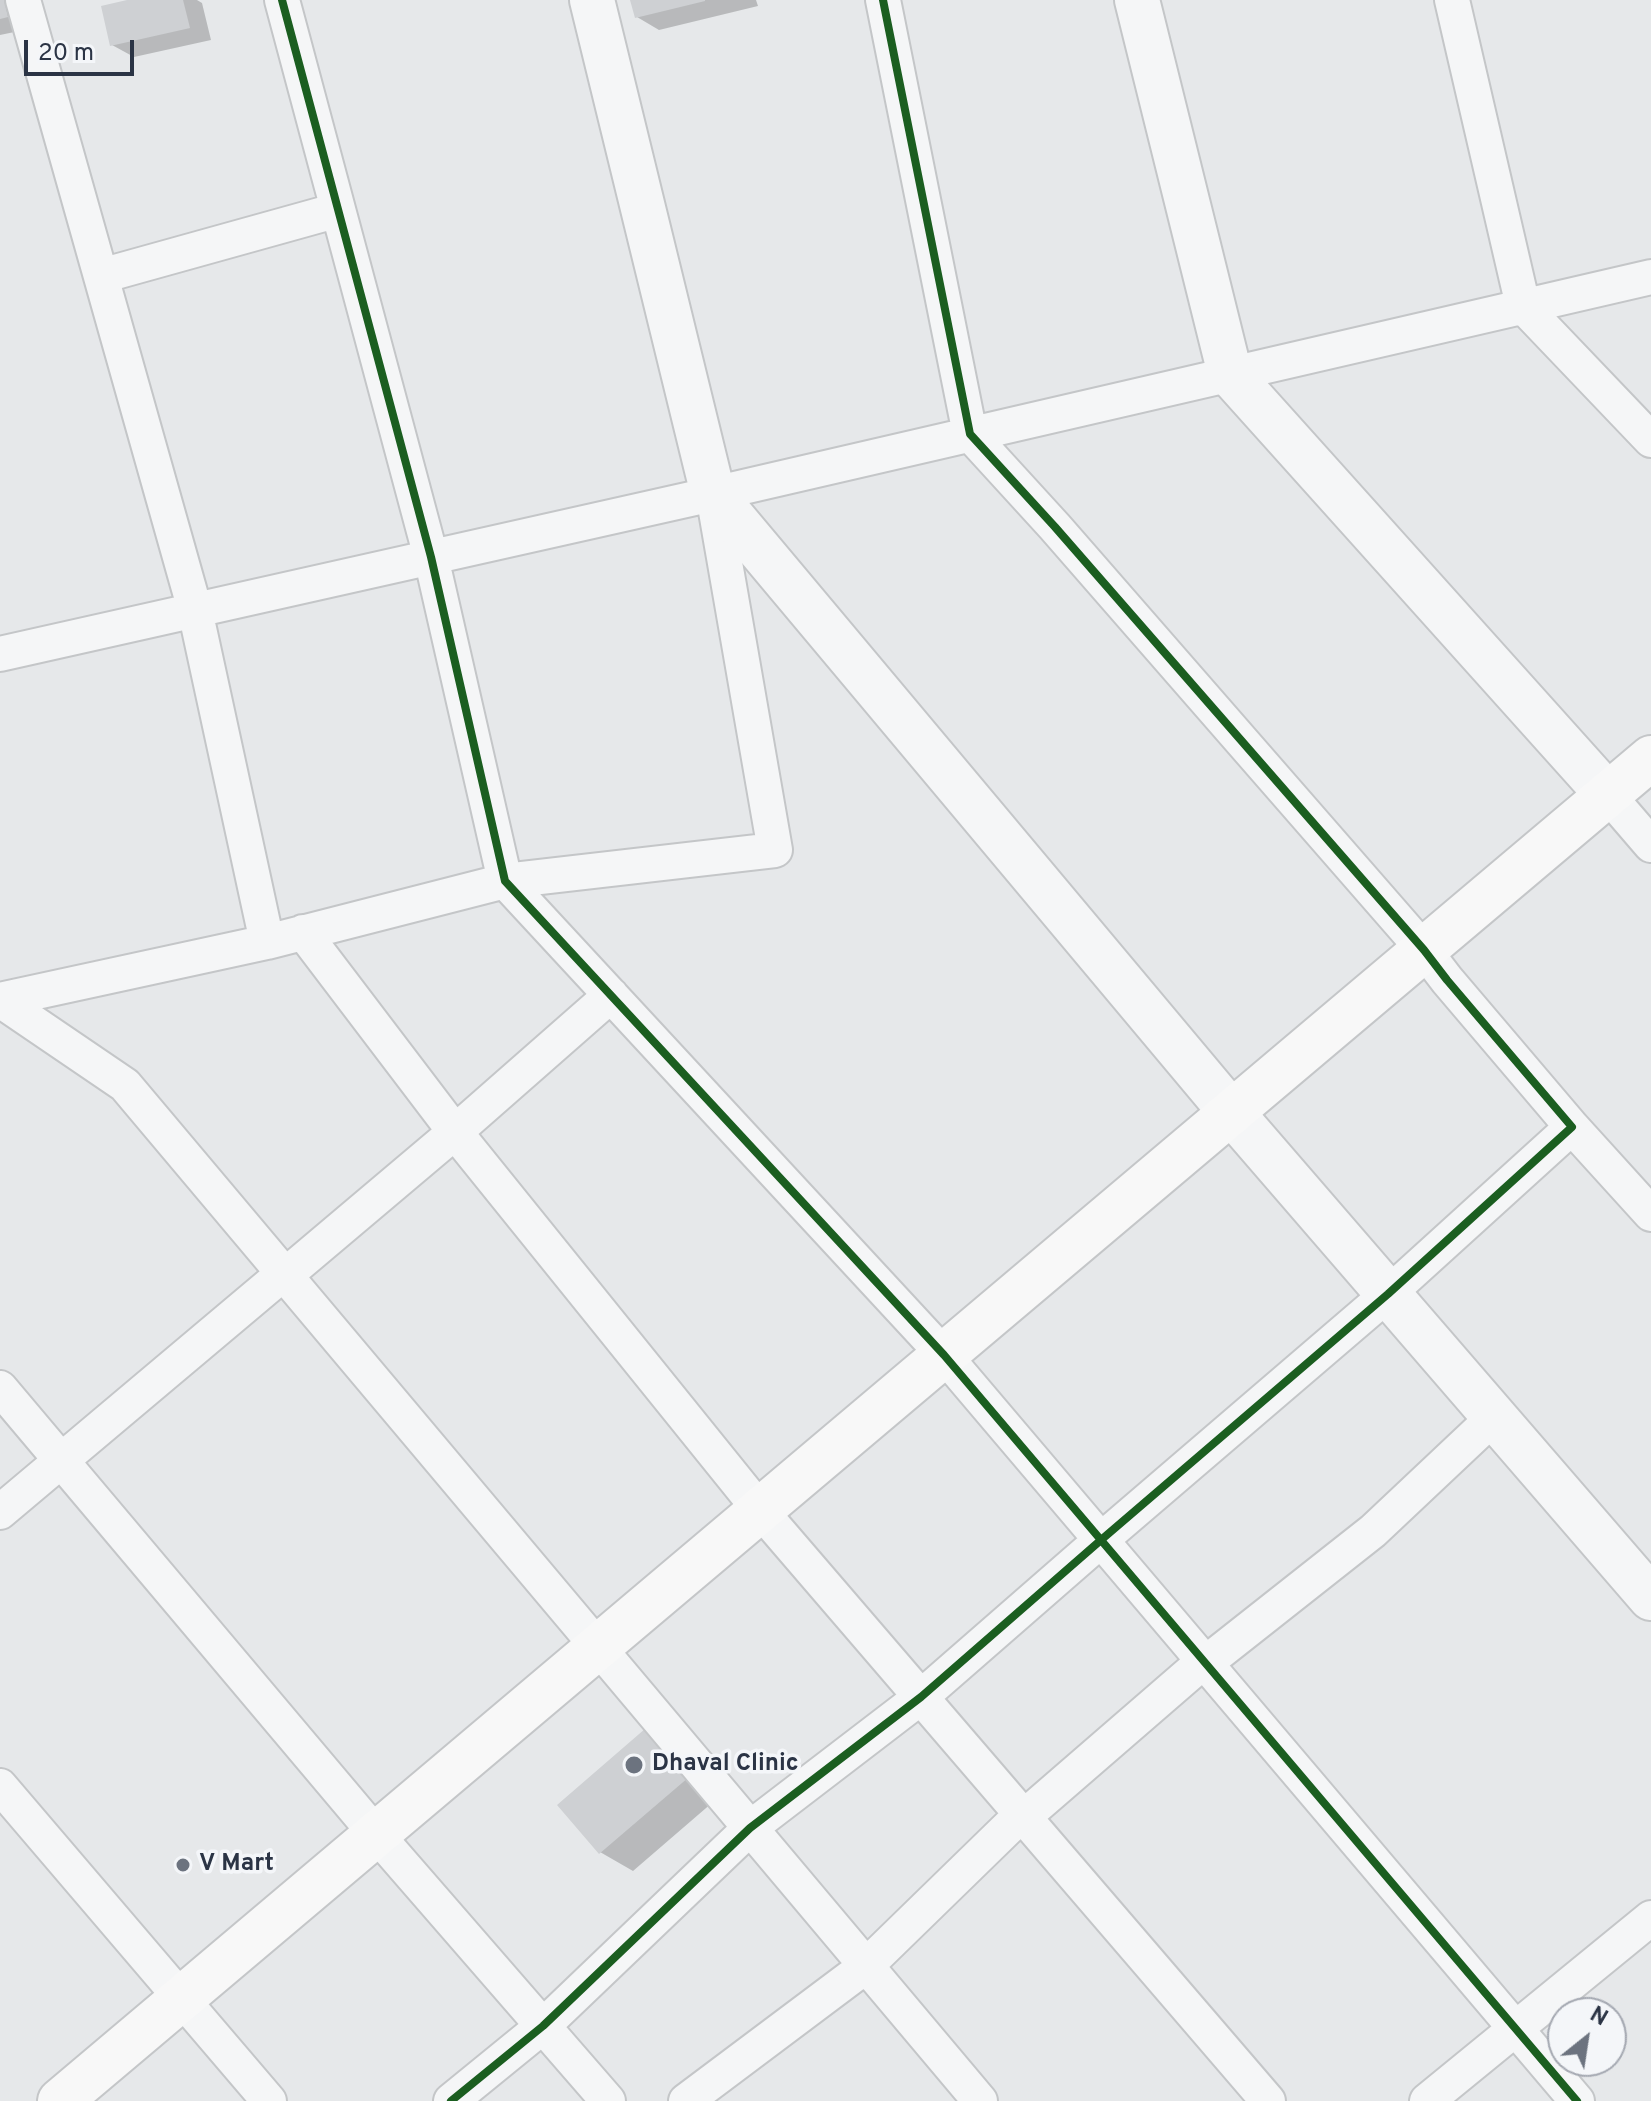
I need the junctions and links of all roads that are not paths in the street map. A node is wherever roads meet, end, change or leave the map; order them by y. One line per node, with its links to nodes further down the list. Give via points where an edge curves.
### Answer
1 (23, 0): 8 (street)
2 (282, 0): 7 (street)
3 (592, 0): 14 (street)
4 (883, 0): 12 (street)
5 (1137, 0): 11 (street)
6 (1452, 0): 10 (street)
7 (338, 210): 8 (street); 15 (street)
8 (101, 276): 16 (street)
9 (1651, 277): 10 (street)
10 (1523, 306): 11 (street); 13 (street)
11 (1230, 374): 12 (street); 19 (street)
12 (970, 434): 14 (street); 24 (street)
13 (1651, 440)
14 (713, 494): 15 (street); 21 (street, via 775,850); 27 (street)
15 (431, 557): 16 (street); 21 (street)
16 (195, 610): 17 (street); 23 (street)
17 (0, 654)
18 (1651, 758): 19 (main road)
19 (1608, 795): 20 (street); 24 (main road)
20 (1651, 845)
21 (505, 881): 22 (street); 25 (street)
22 (303, 932): 23 (street); 29 (street)
23 (267, 942): 26 (street)
24 (1424, 950): 27 (main road); 28 (street)
25 (611, 995): 29 (street); 33 (street)
26 (0, 1000): 31 (street, via 125,1085)
27 (1231, 1112): 32 (street); 33 (main road)
28 (1572, 1127): 30 (street); 32 (street)
29 (455, 1132): 31 (street); 37 (street)
30 (1651, 1214)
31 (284, 1273): 36 (street); 41 (street)
32 (1388, 1294): 35 (street); 39 (street)
33 (944, 1355): 37 (main road); 39 (street)
34 (0, 1388): 36 (street)
35 (1494, 1417): 40 (street); 42 (street, via 1373,1531)
36 (61, 1460): 38 (street); 47 (street)
37 (760, 1510): 41 (main road); 43 (street)
38 (0, 1512)
39 (1101, 1540): 42 (street); 43 (street)
40 (1651, 1598)
41 (598, 1647): 46 (street); 47 (main road)
42 (1204, 1661): 45 (street); 52 (street)
43 (921, 1697): 45 (street); 46 (street)
44 (0, 1786): 50 (street)
45 (1022, 1814): 49 (street); 59 (street)
46 (750, 1828): 49 (street); 51 (street)
47 (376, 1834): 50 (main road); 51 (street)
48 (1651, 1918): 52 (street)
49 (866, 1966): 57 (street); 58 (street)
50 (182, 1998): 53 (main road); 54 (street)
51 (543, 2026): 55 (street); 56 (street)
52 (1515, 2028): 60 (street); 61 (street)
53 (60, 2101)
54 (269, 2101)
55 (451, 2101)
56 (608, 2101)
57 (686, 2101)
58 (980, 2101)
59 (1268, 2101)
60 (1427, 2101)
61 (1577, 2101)

